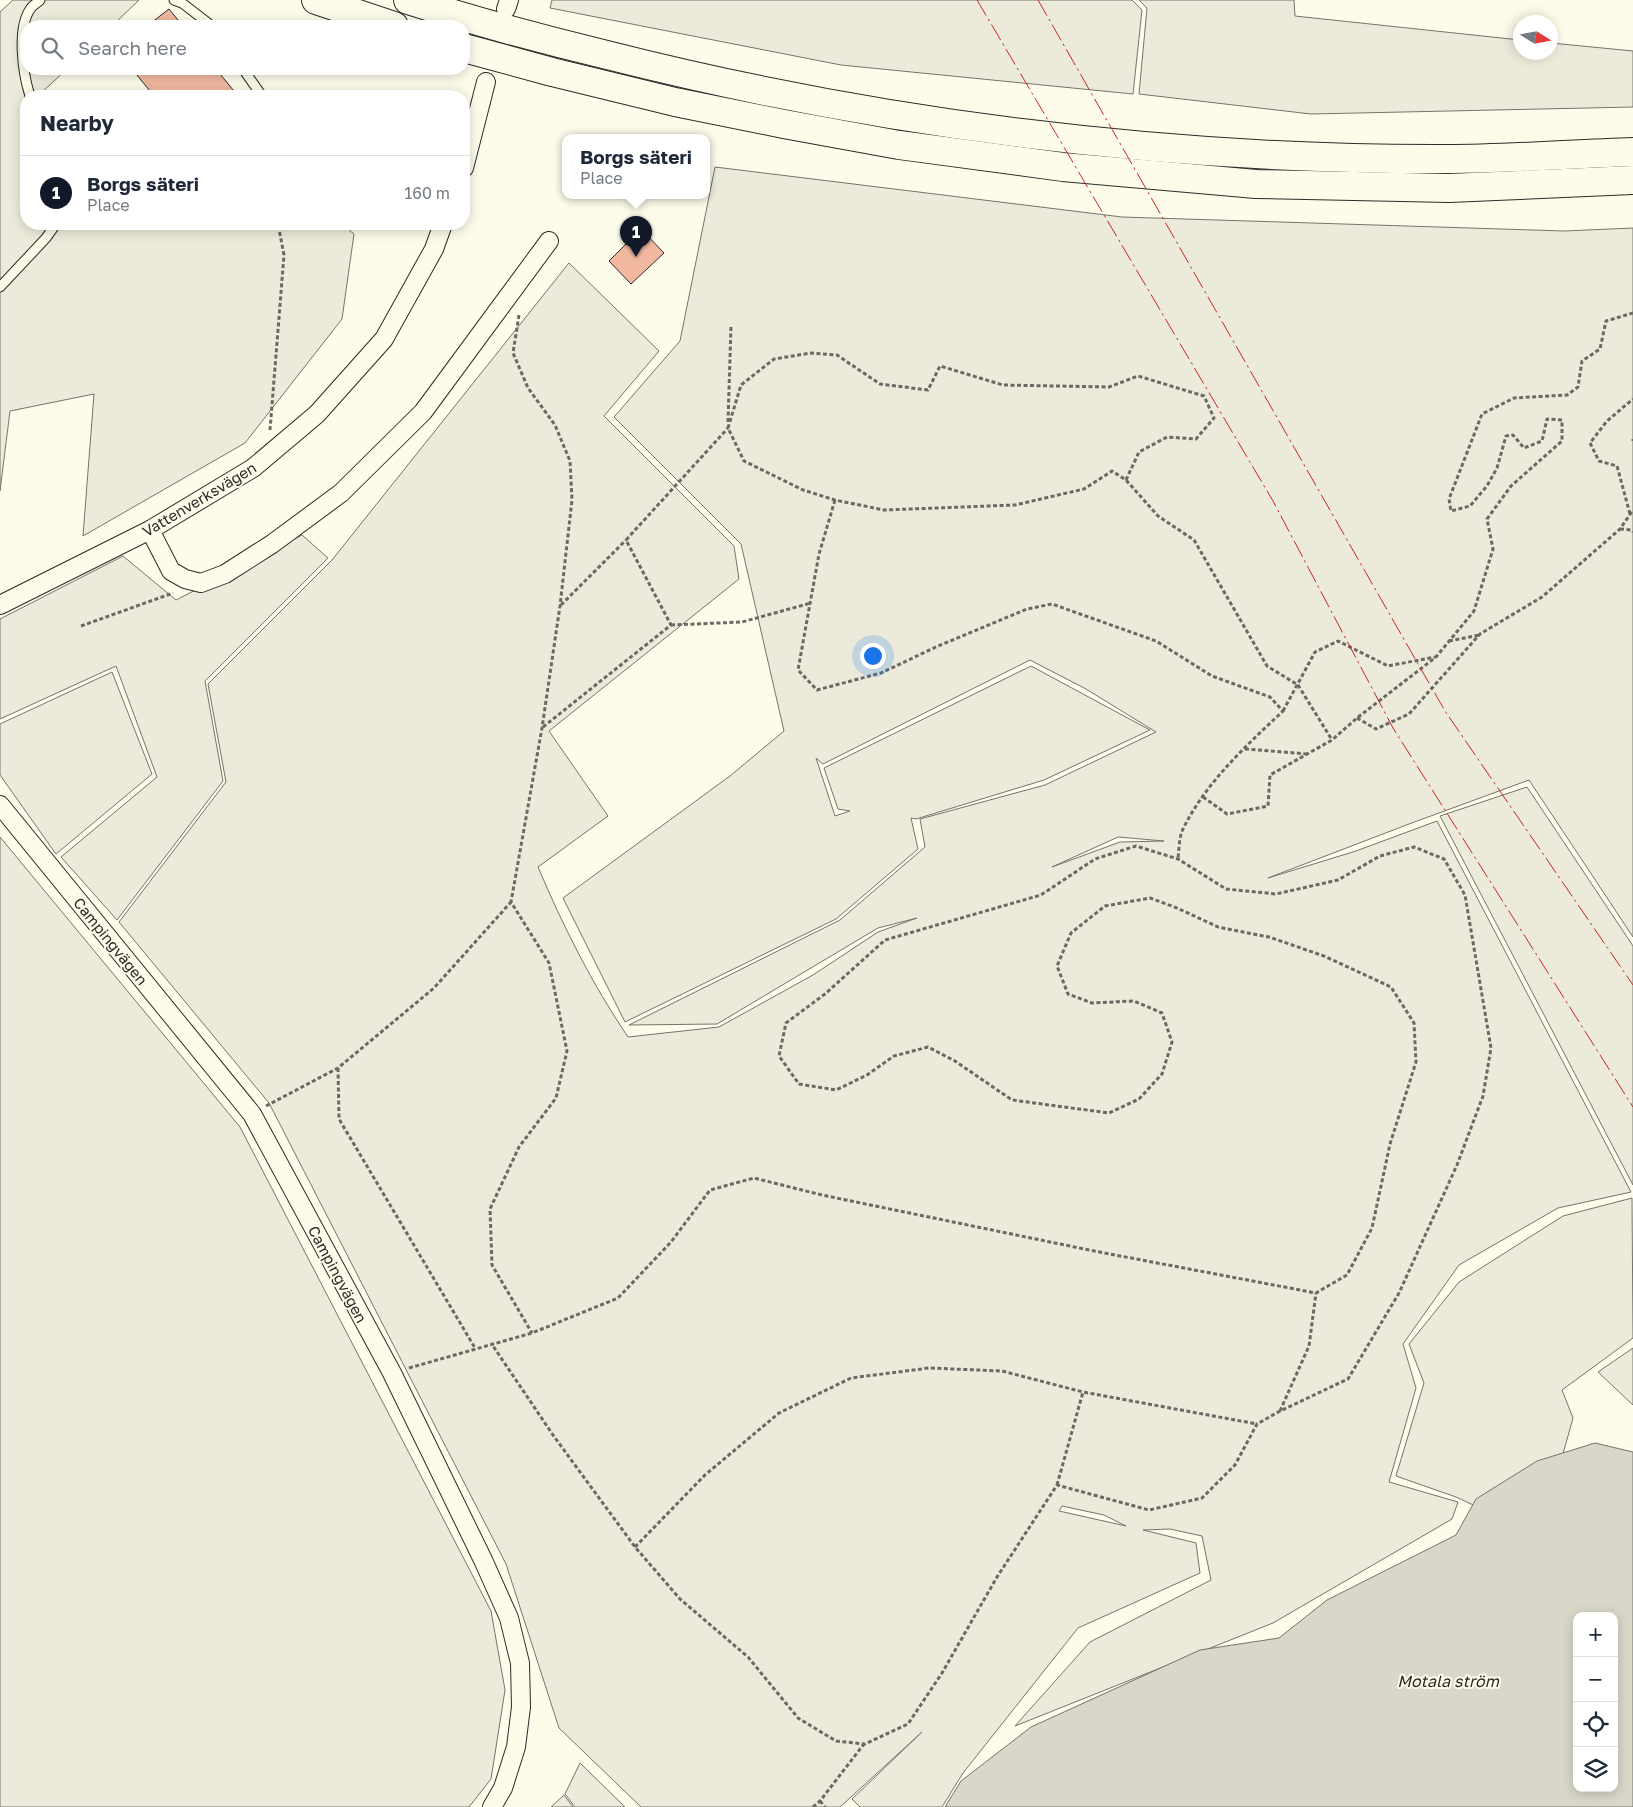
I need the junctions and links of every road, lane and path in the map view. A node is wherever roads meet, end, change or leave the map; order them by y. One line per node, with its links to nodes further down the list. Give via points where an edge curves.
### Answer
1 (40, 0): 5 (lane, via 30,9)
2 (174, 0): 6 (lane)
3 (316, 0): 7 (highway)
4 (408, 0): 15 (highway, via 474,21 681,74 904,116 1066,138 1261,155 1447,159)
5 (26, 20)
6 (204, 20)
7 (376, 20)
8 (470, 50): 16 (highway, via 665,100 784,124 899,145 1063,167 1276,184 1449,188)
9 (25, 75): 12 (lane)
10 (247, 75): 13 (lane)
11 (486, 82): 14 (street)
12 (29, 90)
13 (258, 90)
14 (470, 145)
15 (1633, 152)
16 (1633, 180)
17 (52, 230): 21 (lane)
18 (279, 230): 27 (path, via 284,255)
19 (441, 230): 27 (street, Vattenverksvägen, via 434,249 384,339 317,414)
20 (549, 241): 22 (street)
21 (0, 287)
22 (511, 292): 35 (street, via 423,412 341,493 272,544 225,574); 38 (path, via 521,305 513,353 528,388 555,425 570,461 572,500)
23 (1633, 313): 42 (path, via 1606,321 1600,349 1582,361 1578,386 1568,395 1514,398 1482,414 1449,499 1451,511 1470,506 1487,486 1497,468 1506,436 1513,435 1524,448 1542,441 1547,419 1562,420 1562,441 1511,486 1487,519 1493,549 1474,611)
24 (731, 325): 26 (path)
25 (1633, 399): 30 (path, via 1607,421 1590,443 1598,461 1617,466 1630,514)
26 (728, 428): 28 (path, via 741,385 774,359 811,353 837,355 880,384 928,390 940,366 1003,384 1109,387 1138,376 1204,396 1214,418 1196,439 1167,437 1139,452); 29 (path, via 744,461 803,490); 34 (path)
27 (267, 456): 32 (street, Vattenverksvägen, via 253,468)
28 (1126, 480): 29 (path, via 1112,471 1084,489 1015,505 884,510); 44 (path, via 1158,516 1194,540 1267,666)
29 (835, 500): 36 (path, via 819,554)
30 (1633, 510): 31 (path)
31 (1620, 529): 33 (path); 41 (path, via 1542,597)
32 (150, 530): 35 (street, via 171,571); 37 (street, Vattenverksvägen)
33 (1632, 530)
34 (626, 540): 38 (path); 39 (path)
35 (201, 583): 40 (path)
36 (811, 603): 39 (path, via 742,622); 45 (path, via 798,670 817,690 881,673 1027,609 1052,604 1156,641 1212,676 1270,697)
37 (0, 605)
38 (560, 606): 47 (path)
39 (671, 625): 47 (path)
40 (81, 626)
41 (1480, 634): 42 (path); 46 (path, via 1409,714 1376,729)
42 (1449, 641): 43 (path)
43 (1436, 657): 44 (path, via 1388,666 1338,642 1315,652); 46 (path)
44 (1298, 685): 45 (path); 48 (path)
45 (1283, 711): 49 (path)
46 (1358, 718): 48 (path)
47 (542, 728): 54 (path)
48 (1332, 740): 50 (path)
49 (1244, 749): 50 (path); 51 (path, via 1224,768)
50 (1309, 754): 51 (path, via 1270,775 1268,806 1227,814)
51 (1203, 798): 53 (path, via 1182,830)
52 (0, 805): 56 (street, Campingvägen)
53 (1178, 859): 57 (path, via 1136,846 1095,859 1041,895 886,940 825,994 786,1023 779,1056 800,1084 836,1090 867,1075 894,1056 928,1047 955,1061 1012,1100 1109,1113 1139,1099 1162,1074 1172,1042 1162,1013 1134,1001 1092,1003 1068,994 1057,966 1071,933 1105,906 1150,898 1218,927 1269,937 1324,956 1391,987 1414,1024 1416,1062 1390,1144 1372,1228 1347,1275); 63 (path, via 1226,889 1276,894 1338,880 1380,856 1414,847 1444,859 1465,895 1491,1048 1483,1096 1457,1165 1399,1293 1348,1379)
54 (511, 902): 55 (path, via 434,988); 58 (path, via 549,963 567,1051 556,1098 519,1147 490,1209 492,1265)
55 (338, 1068): 56 (path); 60 (path, via 340,1119)
56 (252, 1114): 61 (street, Campingvägen)
57 (1316, 1293): 58 (path, via 1085,1249 754,1178 710,1190 670,1242 618,1298); 63 (path, via 1309,1346)
58 (532, 1332): 59 (path)
59 (492, 1344): 60 (path); 66 (path)
60 (475, 1348): 61 (path)
61 (392, 1374): 69 (street, Campingvägen, via 502,1602 520,1663 521,1706 516,1747 503,1788)
62 (1083, 1392): 64 (path); 65 (path); 66 (path, via 1002,1370 929,1368 851,1378 778,1413 705,1475)
63 (1280, 1411): 64 (path)
64 (1257, 1424): 65 (path, via 1235,1465 1202,1498 1150,1510)
65 (1057, 1485): 67 (path, via 908,1724)
66 (634, 1547): 67 (path, via 680,1599 748,1658 798,1718 836,1740)
67 (865, 1744): 68 (path)
68 (820, 1801): 70 (path); 71 (path)
69 (492, 1807)
70 (813, 1807)
71 (825, 1807)

